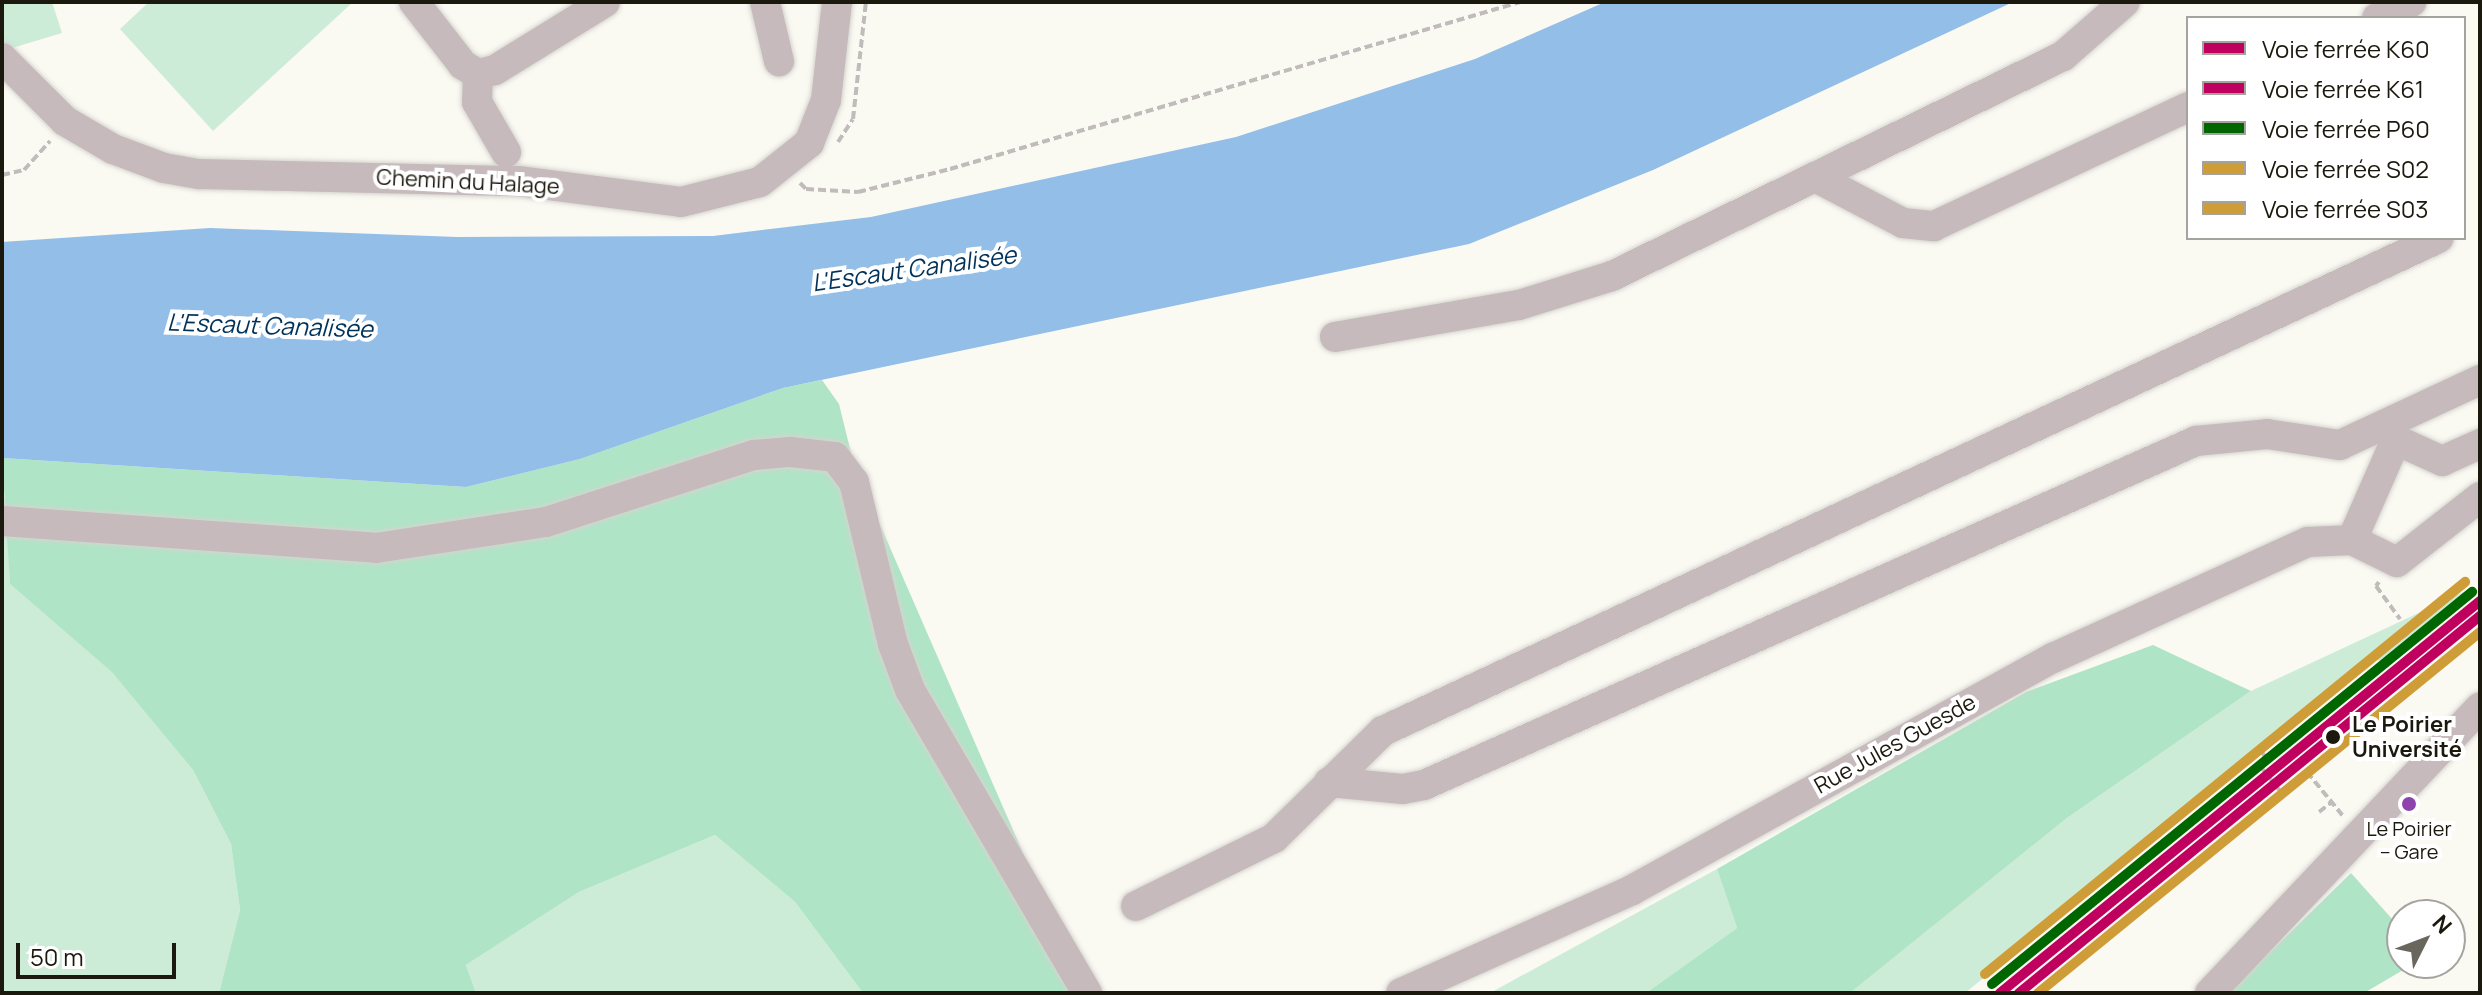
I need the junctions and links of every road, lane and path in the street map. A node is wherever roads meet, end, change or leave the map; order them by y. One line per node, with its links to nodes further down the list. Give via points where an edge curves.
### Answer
1 (414, 2): 11 (street, via 463,65)
2 (605, 2): 11 (street, via 495,70)
3 (765, 2): 10 (street)
4 (837, 2): 15 (street, Chemin du Halage, via 820,125)
5 (1520, 2): 15 (path, via 858,192 806,189)
6 (2125, 2): 17 (street, via 2075,50)
7 (2411, 2): 8 (street)
8 (2382, 16)
9 (2, 58): 13 (street, Chemin du Halage)
10 (779, 61)
11 (478, 74): 14 (street, via 477,102)
12 (2186, 108): 17 (street, via 1934,226 1903,223)
13 (65, 121): 15 (street, Chemin du Halage, via 130,157 199,174 509,180 681,202 747,188); 16 (path, via 24,170)
14 (506, 152)
15 (784, 167)
16 (2, 175)
17 (1817, 178): 19 (street, via 1641,263 1552,297)
18 (2435, 240): 30 (street, via 1383,731)
19 (1335, 337)
20 (2480, 380): 21 (street)
21 (2390, 432): 22 (street, via 2442,461); 25 (street); 30 (street, via 2340,445 2267,434 2196,441 1424,785 1403,789)
22 (2480, 444)
23 (2480, 497): 26 (street)
24 (2, 521): 35 (street, via 376,548 546,522 754,455 835,457 854,482 893,644 910,690)
25 (2352, 540): 26 (street, Rue Jules Guesde); 36 (street, Rue Jules Guesde, via 2308,542 2053,658 1632,890)
26 (2397, 562): 27 (path, via 2376,586)
27 (2400, 619)
28 (2408, 633): 31 (path, via 2269,739 2262,752 2265,757 2281,747 2259,765 2282,793 2307,772)
29 (2480, 707): 33 (street)
30 (1329, 782): 34 (street, via 1265,843)
31 (2332, 802): 32 (path); 33 (path)
32 (2319, 812)
33 (2359, 836): 37 (street)
34 (1136, 906)
35 (1087, 993)
36 (1401, 993)
37 (2210, 993)

